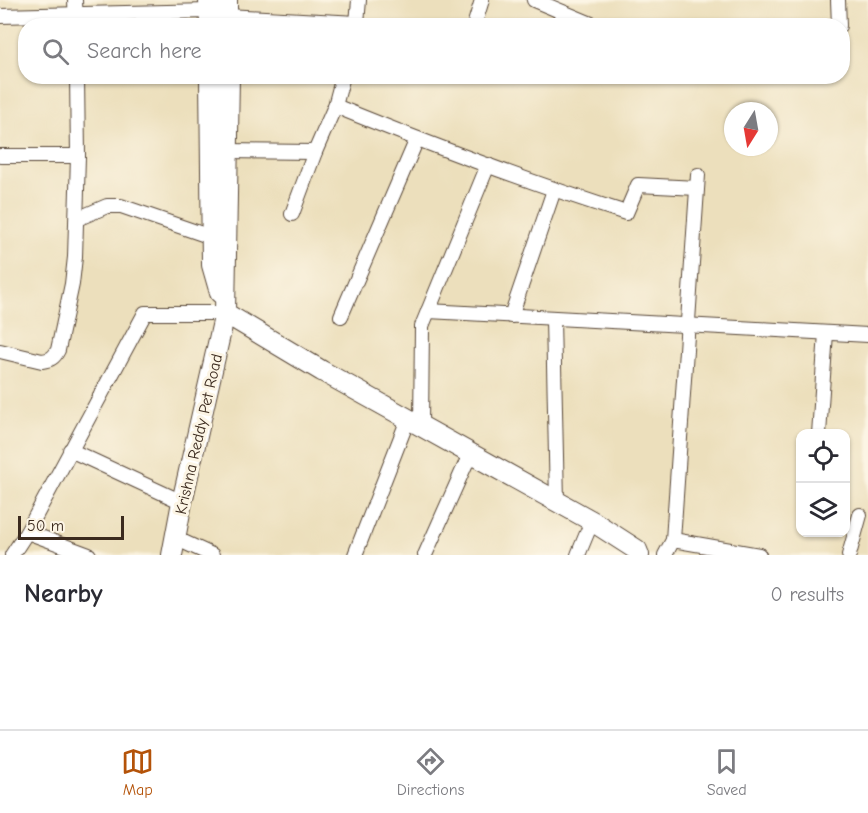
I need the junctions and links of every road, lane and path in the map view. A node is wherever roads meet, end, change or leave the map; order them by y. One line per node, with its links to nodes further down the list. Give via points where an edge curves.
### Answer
1 (359, 0): 10 (street)
2 (482, 0): 11 (street)
3 (534, 0): 5 (street)
4 (838, 0): 13 (street)
5 (559, 4): 12 (street)
6 (76, 13): 7 (street); 8 (street)
7 (218, 13): 9 (street)
8 (0, 16)
9 (277, 18)
10 (359, 18)
11 (476, 18)
12 (583, 18)
13 (838, 18)
14 (76, 84): 23 (street)
15 (210, 84): 28 (main road, Krishna Reddy Pet Road)
16 (229, 84): 20 (main road, Krishna Reddy Pet Road)
17 (341, 84): 18 (street)
18 (335, 106): 19 (street); 21 (street)
19 (417, 140): 24 (street); 31 (street)
20 (228, 151): 21 (street); 30 (main road, Krishna Reddy Pet Road)
21 (315, 152): 26 (street)
22 (0, 156): 23 (street)
23 (78, 156): 27 (street)
24 (488, 165): 25 (street); 29 (street)
25 (554, 190): 32 (street); 34 (street, via 626,213 638,185 697,182)
26 (292, 214)
27 (77, 219): 28 (street, via 107,206 121,206); 37 (street, via 72,284 55,357 42,361)
28 (211, 237): 30 (main road, Krishna Reddy Pet Road, via 212,265)
29 (428, 311): 32 (street); 38 (street, via 422,326)
30 (225, 313): 38 (main road); 40 (street, via 145,313); 42 (main road, Krishna Reddy Pet Road)
31 (341, 316)
32 (511, 316): 33 (street)
33 (553, 319): 34 (street); 43 (street)
34 (688, 326): 35 (street); 47 (street)
35 (826, 333): 36 (street); 39 (street)
36 (868, 336)
37 (0, 351)
38 (415, 422): 41 (main road); 52 (street)
39 (819, 429)
40 (70, 450): 42 (street); 46 (street)
41 (471, 452): 43 (main road); 53 (street)
42 (182, 502): 48 (main road, Krishna Reddy Pet Road)
43 (557, 502): 45 (main road)
44 (864, 516): 58 (street)
45 (592, 521): 54 (street); 55 (main road)
46 (27, 532): 49 (street); 50 (street)
47 (673, 540): 56 (street); 57 (street)
48 (174, 547): 51 (street)
49 (12, 555)
50 (89, 555)
51 (212, 555)
52 (355, 555)
53 (424, 555)
54 (578, 555)
55 (639, 555)
56 (665, 555)
57 (759, 555)
58 (849, 555)

